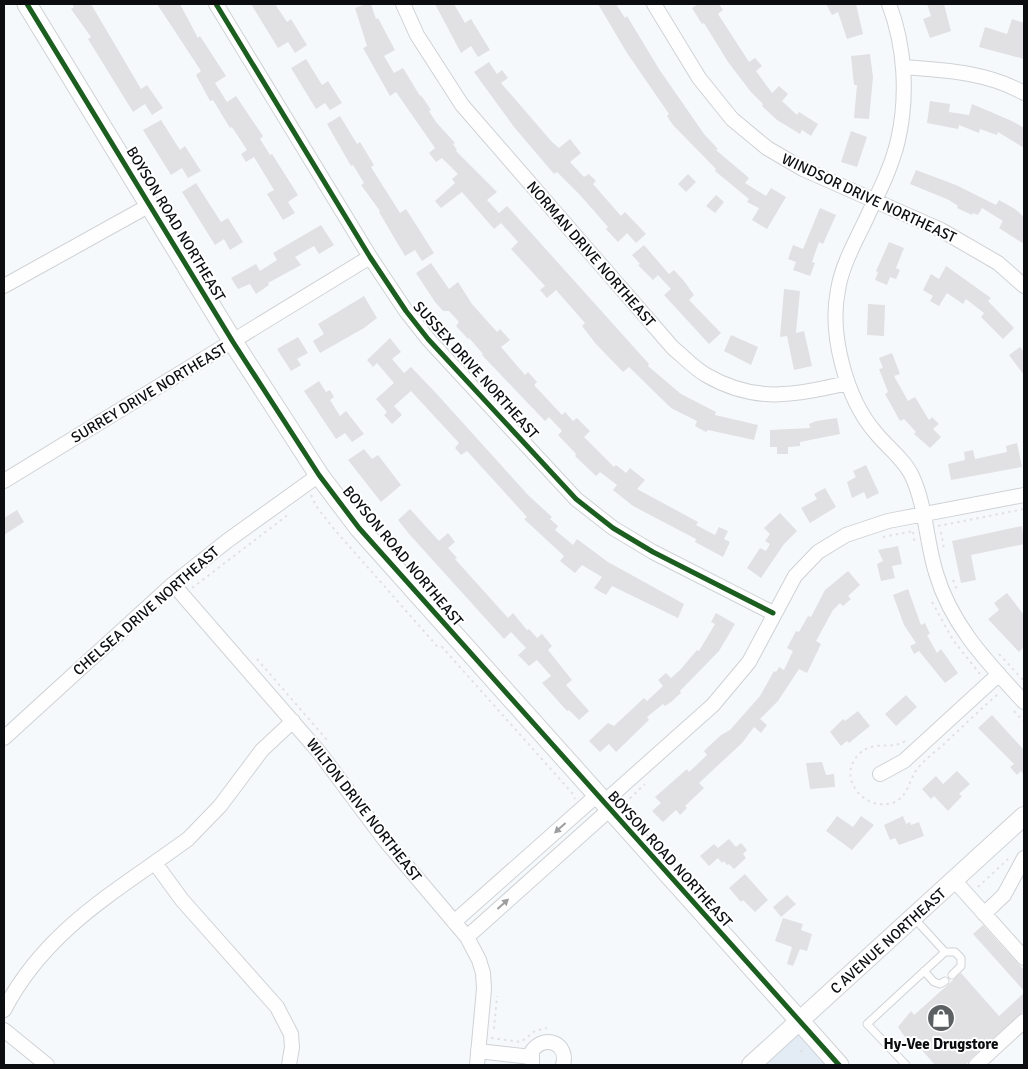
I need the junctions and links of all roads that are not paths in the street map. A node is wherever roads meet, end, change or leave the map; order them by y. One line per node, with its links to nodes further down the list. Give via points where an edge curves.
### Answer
1 (27, 4): 9 (main road, BOYSON ROAD NORTHEAST)
2 (216, 4): 10 (street, SUSSEX DRIVE NORTHEAST)
3 (403, 4): 14 (street, NORMAN DRIVE NORTHEAST, via 417,35 462,105 673,348 705,374 734,388 766,395 797,395)
4 (654, 4): 8 (street, WINDSOR DRIVE NORTHEAST, via 699,78 732,119 766,148 802,169)
5 (889, 4): 6 (street, via 896,22)
6 (903, 67): 7 (street, via 954,71 987,78); 8 (street, via 904,94 897,142)
7 (1024, 93)
8 (874, 201): 12 (street, WINDSOR DRIVE NORTHEAST, via 942,230 990,258); 14 (street, via 841,274 837,291 836,330)
9 (150, 205): 11 (street); 13 (main road, BOYSON ROAD NORTHEAST)
10 (370, 257): 13 (street, SURREY DRIVE NORTHEAST); 20 (street, SUSSEX DRIVE NORTHEAST, via 428,339 576,499 613,528 653,552)
11 (4, 286)
12 (1024, 286)
13 (233, 342): 15 (main road, BOYSON ROAD NORTHEAST); 16 (street, SURREY DRIVE NORTHEAST)
14 (848, 383): 18 (street, via 866,420 911,473)
15 (319, 475): 19 (street, CHELSEA DRIVE NORTHEAST); 26 (main road, BOYSON ROAD NORTHEAST, via 359,528)
16 (4, 481)
17 (1024, 495): 18 (street)
18 (923, 514): 20 (street, via 846,535 818,552 795,576); 21 (street, via 943,595 967,636)
19 (173, 584): 23 (street, WILTON DRIVE NORTHEAST); 24 (street, CHELSEA DRIVE NORTHEAST)
20 (773, 614): 26 (street, via 749,662 713,705)
21 (999, 674): 22 (street); 25 (street, via 904,761)
22 (1024, 702)
23 (293, 721): 29 (street, via 262,750 204,825); 33 (street, WILTON DRIVE NORTHEAST, via 384,840)
24 (4, 738)
25 (880, 774)
26 (603, 803): 33 (street, one-way to 33); 34 (street, one-way to 26); 42 (main road, BOYSON ROAD NORTHEAST)
27 (1024, 816): 30 (street, C AVENUE NORTHEAST)
28 (1024, 858): 31 (street, via 1004,895)
29 (155, 863): 40 (street, via 62,932 27,973); 47 (street, via 182,900 277,1007 290,1034)
30 (954, 880): 31 (street); 32 (street, C AVENUE NORTHEAST)
31 (984, 914): 36 (street)
32 (913, 917): 35 (lane); 42 (street, C AVENUE NORTHEAST)
33 (454, 922): 34 (street, WILTON DRIVE NORTHEAST)
34 (466, 937): 44 (street, WILTON DRIVE NORTHEAST, via 483,973)
35 (945, 952): 37 (lane); 38 (lane, via 955,952 960,958 961,966)
36 (1024, 958)
37 (924, 972): 39 (lane, via 934,982 940,984); 51 (lane, via 867,1024)
38 (952, 975)
39 (945, 981)
40 (4, 1010)
41 (1024, 1020): 52 (street)
42 (800, 1022): 49 (street, C AVENUE NORTHEAST); 50 (main road, BOYSON ROAD NORTHEAST)
43 (4, 1030): 46 (street)
44 (478, 1058): 45 (street)
45 (532, 1061): 48 (street, via 532,1051 540,1043 552,1042 564,1053)
46 (47, 1065)
47 (289, 1065)
48 (563, 1065)
49 (751, 1065)
50 (838, 1065)
51 (906, 1065)
52 (976, 1065)

